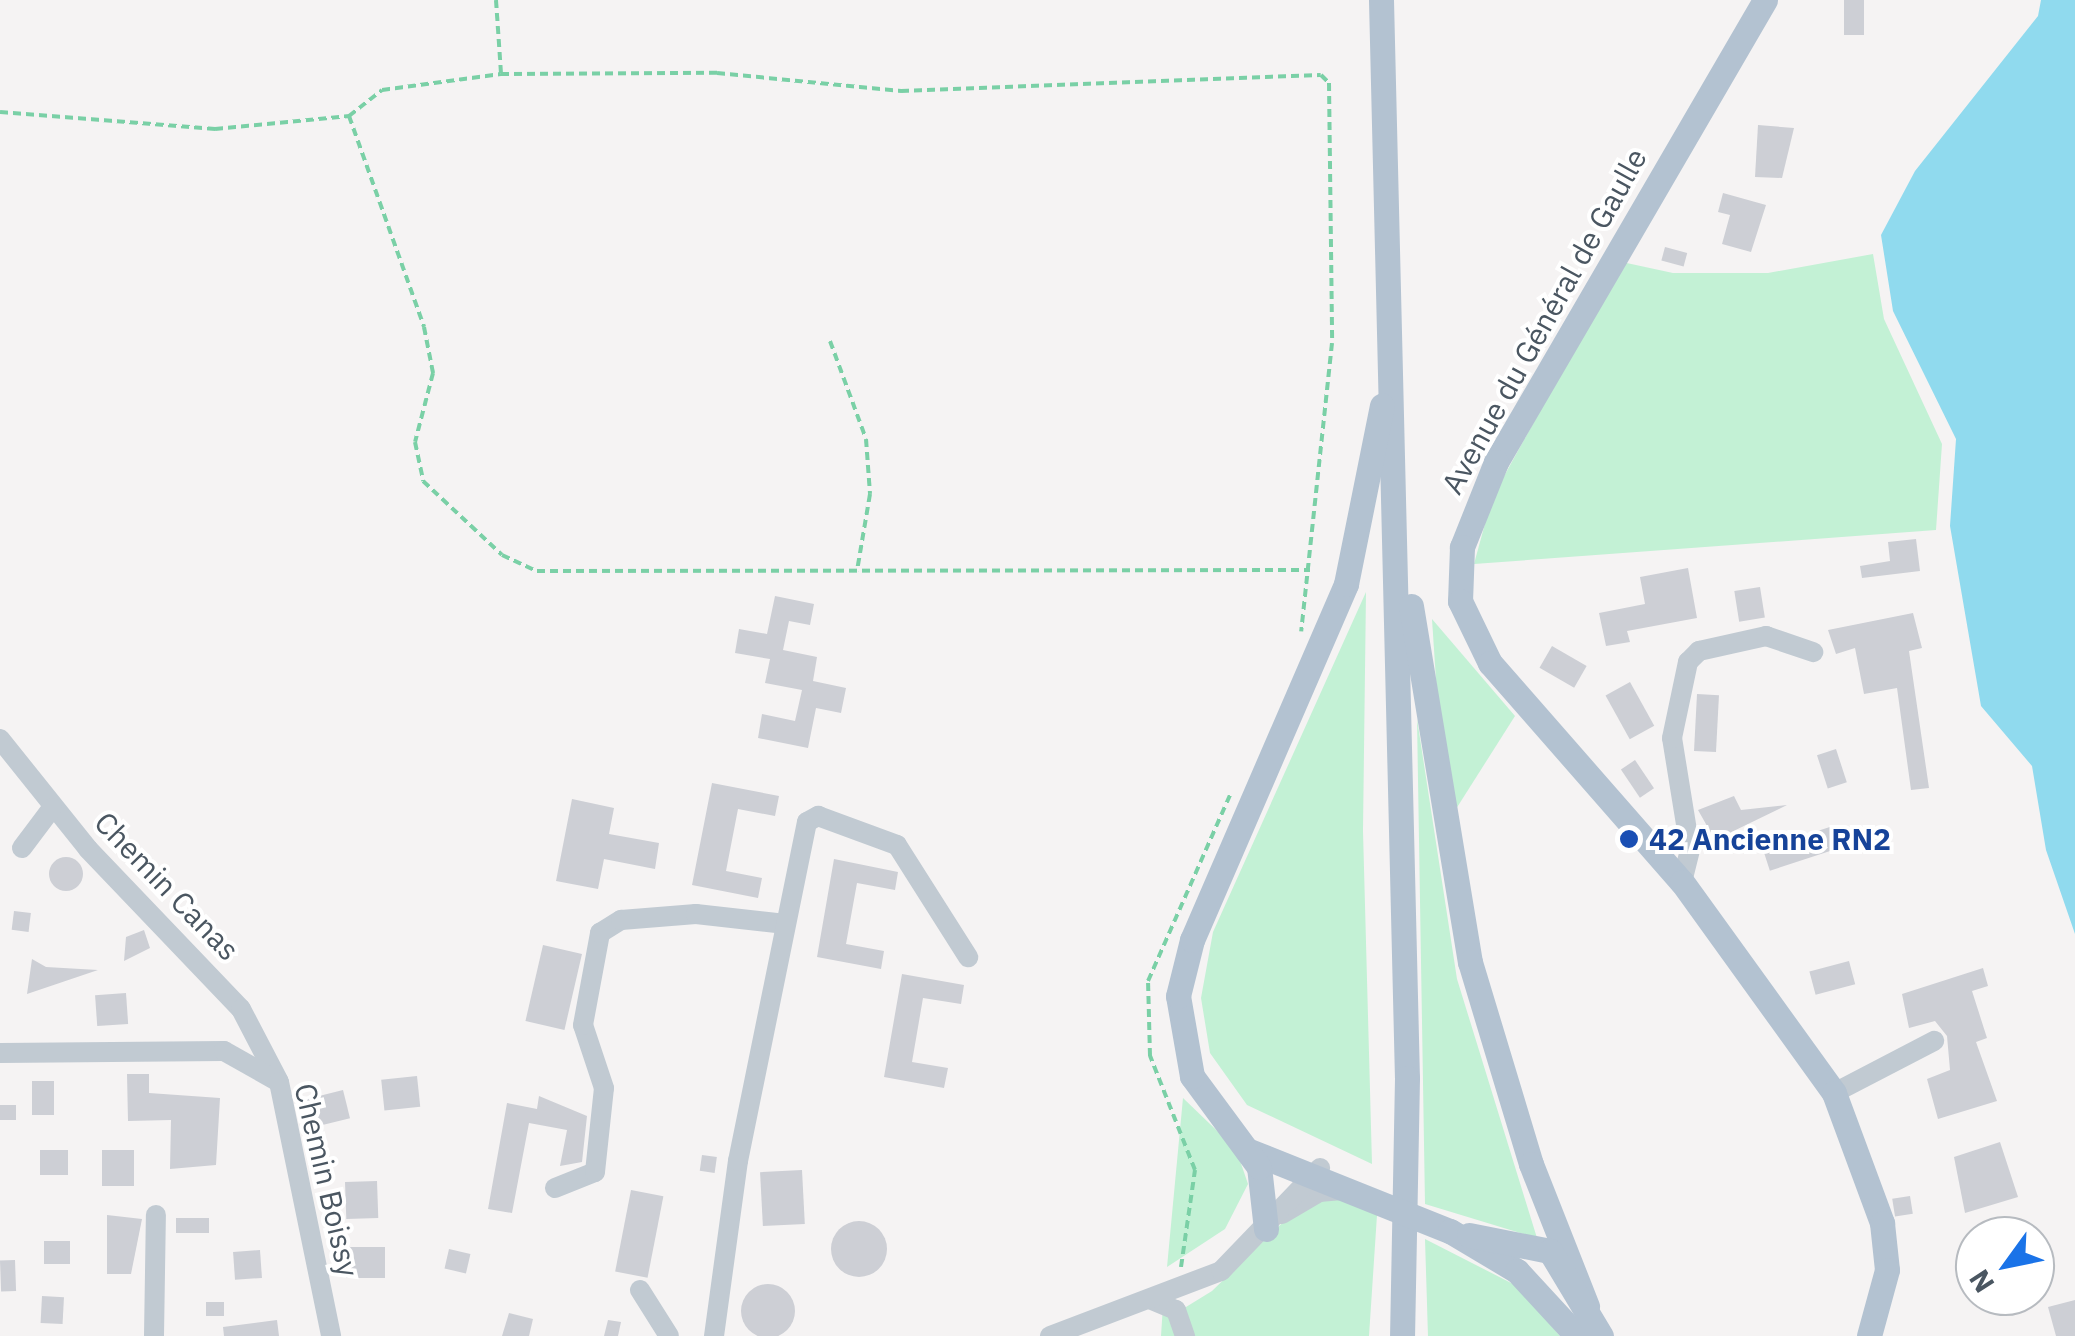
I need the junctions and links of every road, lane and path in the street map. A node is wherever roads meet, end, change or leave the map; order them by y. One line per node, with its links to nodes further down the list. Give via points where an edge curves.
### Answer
1 (496, 0): 4 (path)
2 (1381, 0): 8 (main road)
3 (1765, 0): 15 (main road, Avenue du Général de Gaulle, via 1496,462 1461,559 1460,601 1490,663)
4 (501, 74): 6 (path, via 382,90); 10 (path, via 717,73 901,91 1306,74 1329,83 1332,343 1310,570)
5 (0, 112): 6 (path, via 215,129)
6 (349, 116): 10 (path, via 424,327 432,373 416,442 423,481 502,555 538,570)
7 (830, 341): 10 (path, via 866,439 870,494)
8 (1390, 357): 9 (main road); 22 (main road, via 1346,584 1184,962 1181,1040 1192,1076)
9 (1398, 522): 27 (main road, via 1470,962); 41 (main road)
10 (857, 571)
11 (1814, 652): 15 (street, via 1766,636 1699,650 1688,662 1672,738 1690,849)
12 (0, 739): 13 (street, Chemin Canas)
13 (52, 808): 14 (street); 20 (street, Chemin Canas, via 241,1008)
14 (22, 848)
15 (1682, 882): 21 (main road, Avenue du Général de Gaulle)
16 (785, 924): 17 (street, via 804,827 818,816 897,845); 24 (street, via 696,914 621,920 600,933 583,1025 604,1088 595,1172); 38 (street)
17 (968, 958)
18 (1934, 1041): 21 (street)
19 (0, 1053): 20 (street, Chemin Boissy, via 224,1050)
20 (279, 1082): 36 (street, Chemin Boissy)
21 (1834, 1093): 44 (main road, Avenue du Général de Gaulle, via 1882,1223 1887,1270)
22 (1247, 1150): 23 (main road); 28 (main road, via 1266,1189)
23 (1308, 1175): 25 (main road); 28 (street)
24 (556, 1188)
25 (1358, 1191): 28 (street, via 1319,1192); 29 (main road)
26 (156, 1215): 35 (street)
27 (1551, 1217): 30 (main road); 34 (main road)
28 (1266, 1229): 33 (street, via 1221,1271)
29 (1450, 1231): 30 (main road); 31 (main road)
30 (1550, 1251): 31 (main road, via 1525,1263); 34 (main road)
31 (1498, 1259): 42 (main road, via 1538,1288)
32 (640, 1290): 37 (street)
33 (1152, 1300): 39 (street); 40 (street, via 1176,1310)
34 (1587, 1306): 43 (main road)
35 (154, 1336)
36 (331, 1336)
37 (668, 1336)
38 (714, 1336)
39 (1050, 1336)
40 (1185, 1336)
41 (1402, 1336)
42 (1577, 1336)
43 (1601, 1336)
44 (1869, 1336)

